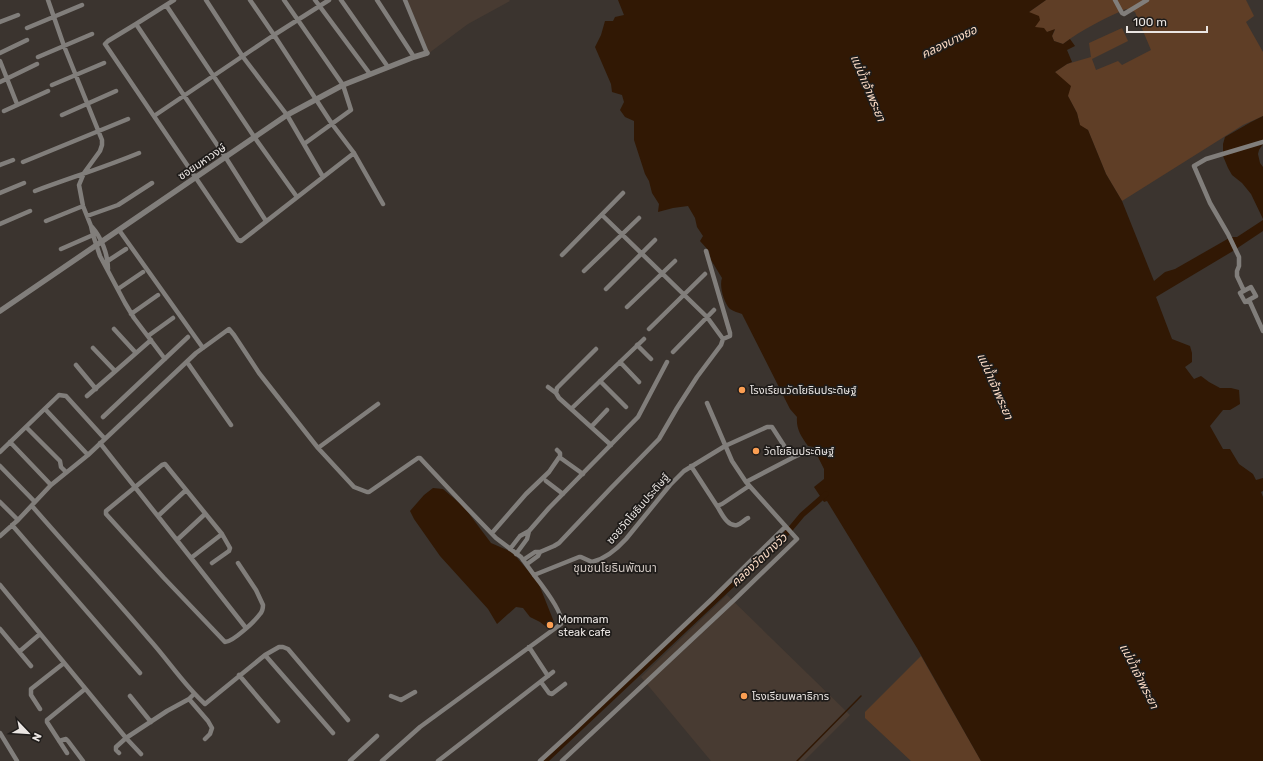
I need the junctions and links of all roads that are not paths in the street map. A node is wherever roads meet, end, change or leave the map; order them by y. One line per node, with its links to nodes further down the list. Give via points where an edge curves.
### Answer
1 (48, 0): 17 (street)
2 (174, 0): 14 (street)
3 (206, 0): 29 (street)
4 (250, 0): 23 (street)
5 (284, 0): 18 (street)
6 (315, 0): 15 (street)
7 (329, 0): 15 (street)
8 (341, 0): 34 (street)
9 (377, 0): 30 (street)
10 (405, 0): 27 (street)
11 (1115, 0): 12 (street, via 1124,14)
12 (1147, 0)
13 (82, 5): 17 (street)
14 (166, 5): 20 (street); 37 (street)
15 (320, 7): 18 (street); 35 (street)
16 (18, 15): 19 (street)
17 (54, 16): 21 (street); 25 (street)
18 (298, 20): 23 (street); 41 (street)
19 (0, 22)
20 (136, 24): 44 (street); 51 (street, via 105,44)
21 (27, 28)
22 (92, 34): 25 (street)
23 (274, 35): 29 (street); 45 (street)
24 (28, 40): 26 (street)
25 (64, 46): 28 (street); 36 (street)
26 (0, 53)
27 (427, 53): 30 (street, ซอยมหาวงษ์)
28 (38, 57)
29 (242, 57): 37 (street); 50 (street)
30 (414, 57): 34 (street, ซอยมหาวงษ์)
31 (0, 61): 38 (street)
32 (104, 63): 36 (street)
33 (37, 64): 38 (street)
34 (388, 67): 35 (street, ซอยมหาวงษ์)
35 (370, 74): 41 (street, ซอยมหาวงษ์)
36 (76, 75): 40 (street); 47 (street)
37 (213, 76): 44 (street); 55 (street)
38 (7, 78): 39 (street); 46 (street)
39 (0, 82)
40 (52, 85)
41 (343, 85): 45 (street, ซอยมหาวงษ์); 53 (street, via 351,110)
42 (48, 91): 46 (street)
43 (116, 91): 47 (street)
44 (184, 96): 51 (street); 60 (street)
45 (316, 100): 50 (street, ซอยมหาวงษ์); 53 (street)
46 (17, 104): 48 (street)
47 (87, 104): 49 (street); 54 (street)
48 (4, 111)
49 (62, 115)
50 (287, 115): 55 (street, ซอยมหาวงษ์); 57 (street)
51 (154, 116): 66 (street)
52 (128, 119): 54 (street)
53 (332, 124): 57 (street); 59 (street)
54 (99, 131): 62 (street); 64 (street, via 102,146)
55 (255, 138): 60 (street, ซอยมหาวงษ์); 72 (street)
56 (1263, 142): 101 (street, via 1202,160 1194,166 1210,203 1239,257 1237,276)
57 (304, 144): 65 (street)
58 (138, 153): 64 (street)
59 (354, 153): 65 (street); 73 (street)
60 (226, 158): 66 (street, ซอยมหาวงษ์); 80 (street)
61 (13, 160): 63 (street)
62 (23, 162)
63 (0, 165)
64 (84, 173): 69 (street); 74 (street, via 79,185)
65 (323, 177): 72 (street)
66 (196, 178): 80 (street, via 239,241); 83 (street, ซอยมหาวงษ์)
67 (152, 182): 77 (street, via 118,205)
68 (24, 183): 70 (street)
69 (35, 191)
70 (0, 193)
71 (623, 193): 76 (street)
72 (297, 197): 80 (street)
73 (383, 204)
74 (83, 206): 77 (street); 79 (street)
75 (30, 211): 81 (street)
76 (602, 215): 84 (street); 92 (street)
77 (87, 216): 82 (street)
78 (639, 218): 84 (street)
79 (46, 221)
80 (266, 221)
81 (0, 224)
82 (91, 226): 85 (street); 87 (street, via 98,235)
83 (119, 230): 87 (street, ซอยมหาวงษ์); 120 (street)
84 (622, 234): 91 (street); 95 (street)
85 (93, 236): 87 (street); 88 (street)
86 (655, 240): 91 (street)
87 (99, 244): 94 (street); 107 (street, ซอยมหาวงษ์)
88 (61, 249)
89 (126, 249): 94 (street)
90 (706, 251): 117 (street, via 730,333 730,336)
91 (642, 253): 97 (street); 100 (street)
92 (562, 255)
93 (675, 261): 97 (street)
94 (106, 262): 99 (street)
95 (584, 271)
96 (143, 272): 99 (street)
97 (662, 273): 103 (street); 105 (street)
98 (705, 274): 103 (street)
99 (118, 289): 108 (street)
100 (606, 289)
101 (1244, 291): 104 (street, via 1240,292 1245,302); 104 (street, via 1251,287 1256,296)
102 (158, 294): 108 (street)
103 (685, 295): 109 (street); 112 (street)
104 (1249, 300): 113 (street)
105 (627, 307)
106 (714, 310): 109 (street)
107 (0, 311)
108 (131, 314): 114 (street)
109 (707, 317): 117 (street); 122 (street)
110 (173, 318): 114 (street)
111 (114, 329): 123 (street)
112 (649, 329)
113 (1263, 331)
114 (149, 338): 123 (street); 124 (street)
115 (188, 338): 124 (street)
116 (644, 338): 118 (street)
117 (723, 339): 186 (street, via 677,408 660,439 559,543 535,552)
118 (637, 345): 125 (street); 127 (street)
119 (93, 348): 130 (street)
120 (203, 348): 126 (street); 152 (street, via 229,330)
121 (596, 349): 135 (street, via 557,388)
122 (673, 352)
123 (136, 354): 130 (street)
124 (166, 359): 143 (street)
125 (651, 359)
126 (187, 362): 144 (street); 147 (street)
127 (620, 362): 131 (street); 132 (street)
128 (667, 362): 150 (street, via 638,417)
129 (76, 365): 134 (street)
130 (116, 371): 134 (street)
131 (600, 381): 139 (street); 141 (street)
132 (639, 382)
133 (548, 387): 135 (street)
134 (96, 389): 136 (street)
135 (556, 393): 141 (street)
136 (87, 396)
137 (707, 403): 151 (street)
138 (378, 404): 152 (street)
139 (626, 407)
140 (45, 409): 145 (street); 147 (street, via 59,395 66,396); 156 (street)
141 (571, 409): 146 (street)
142 (607, 410): 146 (street)
143 (103, 417)
144 (231, 425)
145 (26, 427): 148 (street); 161 (street, via 60,461)
146 (592, 427): 150 (street)
147 (105, 439): 149 (street)
148 (10, 442): 155 (street); 165 (street)
149 (100, 443): 156 (street); 166 (street)
150 (611, 445): 162 (street)
151 (725, 446): 157 (street, ซอยวัดโยธินประดิษฐ์, via 772,427); 160 (street, ซอยวัดโยธินประดิษฐ์); 164 (street)
152 (318, 448): 179 (street, via 354,488 367,492 420,458)
153 (557, 450): 179 (street, via 560,456 548,472)
154 (808, 451): 157 (street)
155 (0, 452)
156 (88, 454): 161 (street)
157 (792, 458): 164 (street)
158 (562, 459): 162 (street)
159 (0, 466): 170 (street)
160 (691, 466): 171 (street); 189 (street, ซอยวัดโยธินประดิษฐ์, via 670,485 623,542 605,557 592,562 581,557)
161 (66, 472): 165 (street)
162 (583, 474): 168 (street)
163 (546, 481): 168 (street)
164 (748, 484): 171 (street); 177 (street)
165 (51, 485): 170 (street)
166 (135, 487): 167 (street, via 164,463); 173 (street); 191 (street, via 108,509 106,514 224,642 230,642)
167 (186, 490): 172 (street); 173 (street)
168 (564, 494): 178 (street)
169 (0, 502): 175 (street)
170 (34, 504): 175 (street); 207 (street)
171 (717, 506): 174 (street, via 732,525 736,526)
172 (205, 514): 180 (street); 182 (street)
173 (158, 516): 182 (street)
174 (748, 518)
175 (18, 520): 176 (street)
176 (12, 526): 181 (street); 200 (street)
177 (787, 529): 229 (street); 230 (street, via 797,539)
178 (529, 530): 183 (street, via 520,536); 184 (street, via 527,539)
179 (492, 533): 183 (street)
180 (222, 534): 185 (street); 187 (street, via 230,550)
181 (0, 536)
182 (177, 540): 185 (street)
183 (510, 549): 184 (street)
184 (516, 554): 186 (street)
185 (191, 558): 191 (street)
186 (525, 562): 189 (street)
187 (212, 563)
188 (238, 563): 191 (street, via 263,605 260,614)
189 (534, 575): 194 (street, via 549,595 562,621)
190 (0, 586): 193 (street)
191 (246, 628)
192 (0, 629): 195 (street)
193 (40, 634): 195 (street); 197 (street)
194 (529, 647): 202 (street); 227 (street, via 420,727)
195 (20, 651): 198 (street)
196 (265, 655): 201 (street); 212 (street, via 279,647 288,649); 215 (street)
197 (64, 663): 205 (street); 211 (street, via 31,689 31,695)
198 (31, 666)
199 (553, 672): 202 (street)
200 (140, 673)
201 (239, 675): 207 (street, via 205,704); 213 (street)
202 (548, 676): 203 (street)
203 (541, 682): 204 (street, via 552,694); 228 (street)
204 (565, 684)
205 (85, 689): 218 (street); 220 (street, via 47,720)
206 (415, 692): 209 (street, via 401,700)
207 (194, 694): 210 (street)
208 (130, 696): 214 (street)
209 (391, 696)
210 (189, 699): 214 (street); 219 (street, via 212,728)
211 (40, 709)
212 (348, 720)
213 (278, 721)
214 (151, 722): 218 (street)
215 (333, 733)
216 (0, 734): 224 (street)
217 (377, 736): 226 (street)
218 (126, 738): 222 (street, via 116,747); 223 (street)
219 (204, 739)
220 (59, 741): 221 (street); 225 (street, via 66,739)
221 (67, 753)
222 (119, 753)
223 (141, 754)
224 (17, 761)
225 (83, 761)
226 (350, 761)
227 (382, 761)
228 (438, 761)
229 (540, 761)
230 (562, 761)

